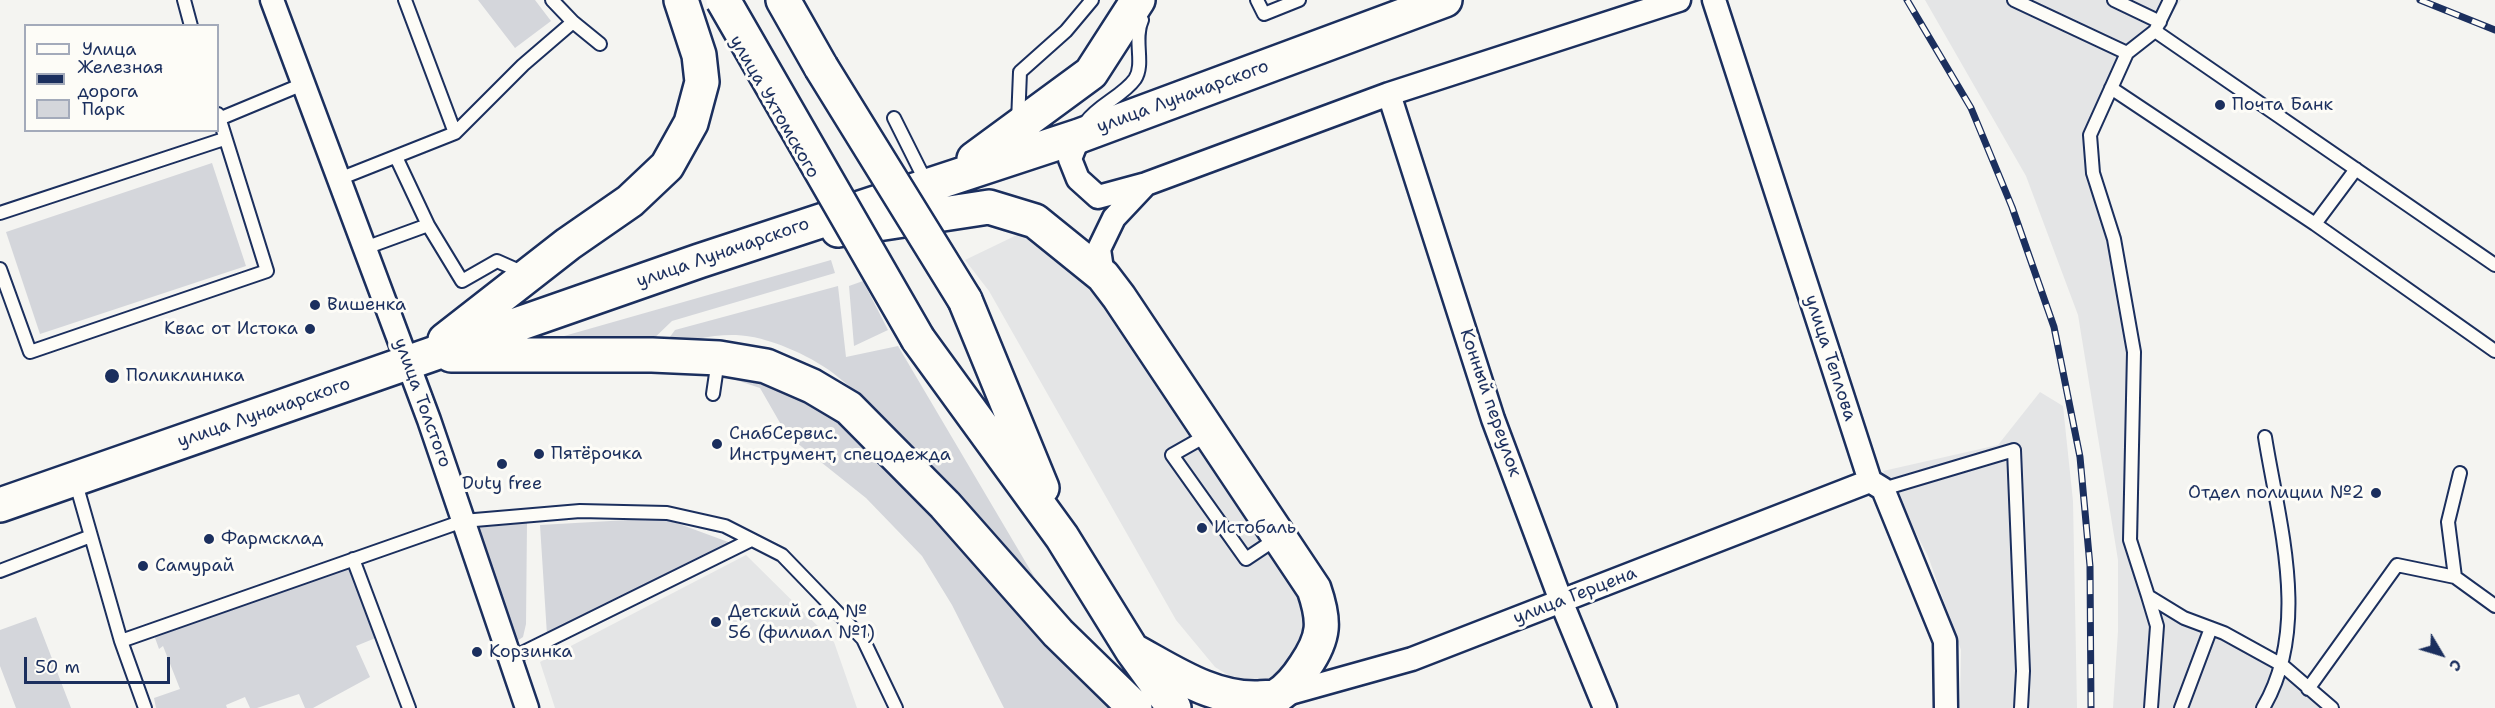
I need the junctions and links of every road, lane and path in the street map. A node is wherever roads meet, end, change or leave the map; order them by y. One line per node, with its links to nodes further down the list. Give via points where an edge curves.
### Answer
1 (184, 0): 22 (lane)
2 (272, 0): 27 (street, улица Толстого)
3 (405, 0): 34 (lane)
4 (552, 0): 21 (lane)
5 (681, 0): 50 (main road, via 699,55 702,82 691,123 667,166 630,201)
6 (711, 0): 43 (street, улица Ухтомского)
7 (723, 0): 64 (main road, bridge, via 918,339)
8 (783, 0): 26 (main road)
9 (797, 0): 26 (main road)
10 (1092, 0): 33 (lane, via 1066,31 1020,72)
11 (1138, 0): 33 (main road, via 1091,73)
12 (1152, 0): 35 (lane, via 1136,31 1139,64 1135,78 1087,120)
13 (1257, 0): 14 (lane, via 1264,14)
14 (1299, 0)
15 (1445, 0): 35 (main road, улица Луначарского)
16 (1679, 0): 29 (street)
17 (1714, 0): 60 (street, улица Теплова)
18 (2014, 0): 25 (lane)
19 (2114, 0): 23 (lane)
20 (2170, 0): 23 (lane)
21 (573, 22): 24 (lane); 34 (lane, via 522,65)
22 (190, 24)
23 (2157, 26): 25 (lane); 38 (lane)
24 (600, 44)
25 (2127, 53): 28 (lane)
26 (822, 67): 64 (main road, bridge, via 965,300)
27 (303, 84): 30 (lane); 39 (street, улица Толстого)
28 (2111, 88): 44 (lane); 70 (lane, via 2090,135 2093,172 2114,239 2134,352 2130,540)
29 (1389, 94): 41 (street); 71 (street, Конный переулок, via 1493,418)
30 (219, 116)
31 (894, 118): 40 (lane)
32 (219, 120): 36 (lane)
33 (1018, 128): 40 (main road)
34 (455, 133): 37 (lane)
35 (1079, 136): 40 (main road, улица Луначарского); 41 (street, via 1070,159 1078,179 1098,197)
36 (224, 139): 42 (lane); 49 (lane, via 267,271 30,352)
37 (396, 156): 39 (lane); 45 (lane)
38 (2356, 169): 44 (lane); 48 (lane)
39 (339, 179): 47 (street, улица Толстого)
40 (938, 180): 43 (main road, улица Луначарского)
41 (1146, 184): 51 (street, via 1114,218 1099,249)
42 (0, 213)
43 (836, 215): 46 (main road, улица Луначарского)
44 (2315, 224): 52 (lane)
45 (428, 225): 47 (lane); 50 (lane, via 462,280 497,261)
46 (748, 244): 51 (main road, via 989,207 1035,221); 53 (main road, улица Луначарского)
47 (365, 248): 53 (street, улица Толстого)
48 (2495, 265)
49 (0, 269)
50 (528, 275): 53 (main road)
51 (1103, 276): 56 (main road)
52 (2495, 351)
53 (416, 358): 54 (main road); 59 (main road, улица Луначарского, via 314,397); 62 (street, улица Толстого)
54 (718, 358): 55 (lane); 84 (main road, via 766,366 849,408 945,506 1058,633)
55 (713, 394)
56 (1210, 433): 65 (main road); 65 (lane, via 1172,455 1246,559)
57 (2265, 437): 77 (lane, via 2290,595)
58 (2460, 473): 69 (lane, via 2448,522)
59 (74, 478): 61 (main road, улица Луначарского); 63 (lane)
60 (1877, 485): 71 (street, улица Герцена); 87 (street, улица Теплова, via 1946,641); 88 (lane, via 2014,450 2023,671)
61 (0, 505)
62 (463, 521): 66 (lane, via 580,511 667,513 725,526); 67 (lane); 76 (street, улица Толстого)
63 (91, 536): 68 (lane); 74 (lane)
64 (1062, 537): 75 (main road)
65 (1279, 537): 79 (main road, via 1314,589 1322,613 1322,632 1298,677)
66 (751, 540): 76 (lane); 83 (lane, via 782,555 863,639)
67 (353, 559): 74 (lane); 81 (lane)
68 (0, 571)
69 (2455, 576): 72 (lane); 78 (lane, via 2397,565)
70 (2148, 596): 73 (lane, via 2184,618); 89 (lane, via 2157,627)
71 (1561, 602): 79 (street, улица Герцена, via 1412,659); 86 (street, Конный переулок)
72 (2495, 606)
73 (2211, 628): 77 (lane); 90 (lane)
74 (121, 641): 80 (lane)
75 (1132, 650): 79 (main road, via 1198,686 1241,698); 85 (main road)
76 (510, 659): 82 (street, улица Толстого)
77 (2282, 665): 78 (lane); 91 (lane)
78 (2308, 689): 92 (lane)
79 (1275, 697)
80 (145, 708)
81 (409, 708)
82 (527, 708)
83 (896, 708)
84 (1135, 708)
85 (1174, 708)
86 (1605, 708)
87 (1946, 708)
88 (2021, 708)
89 (2151, 708)
90 (2181, 708)
91 (2263, 708)
92 (2332, 708)

